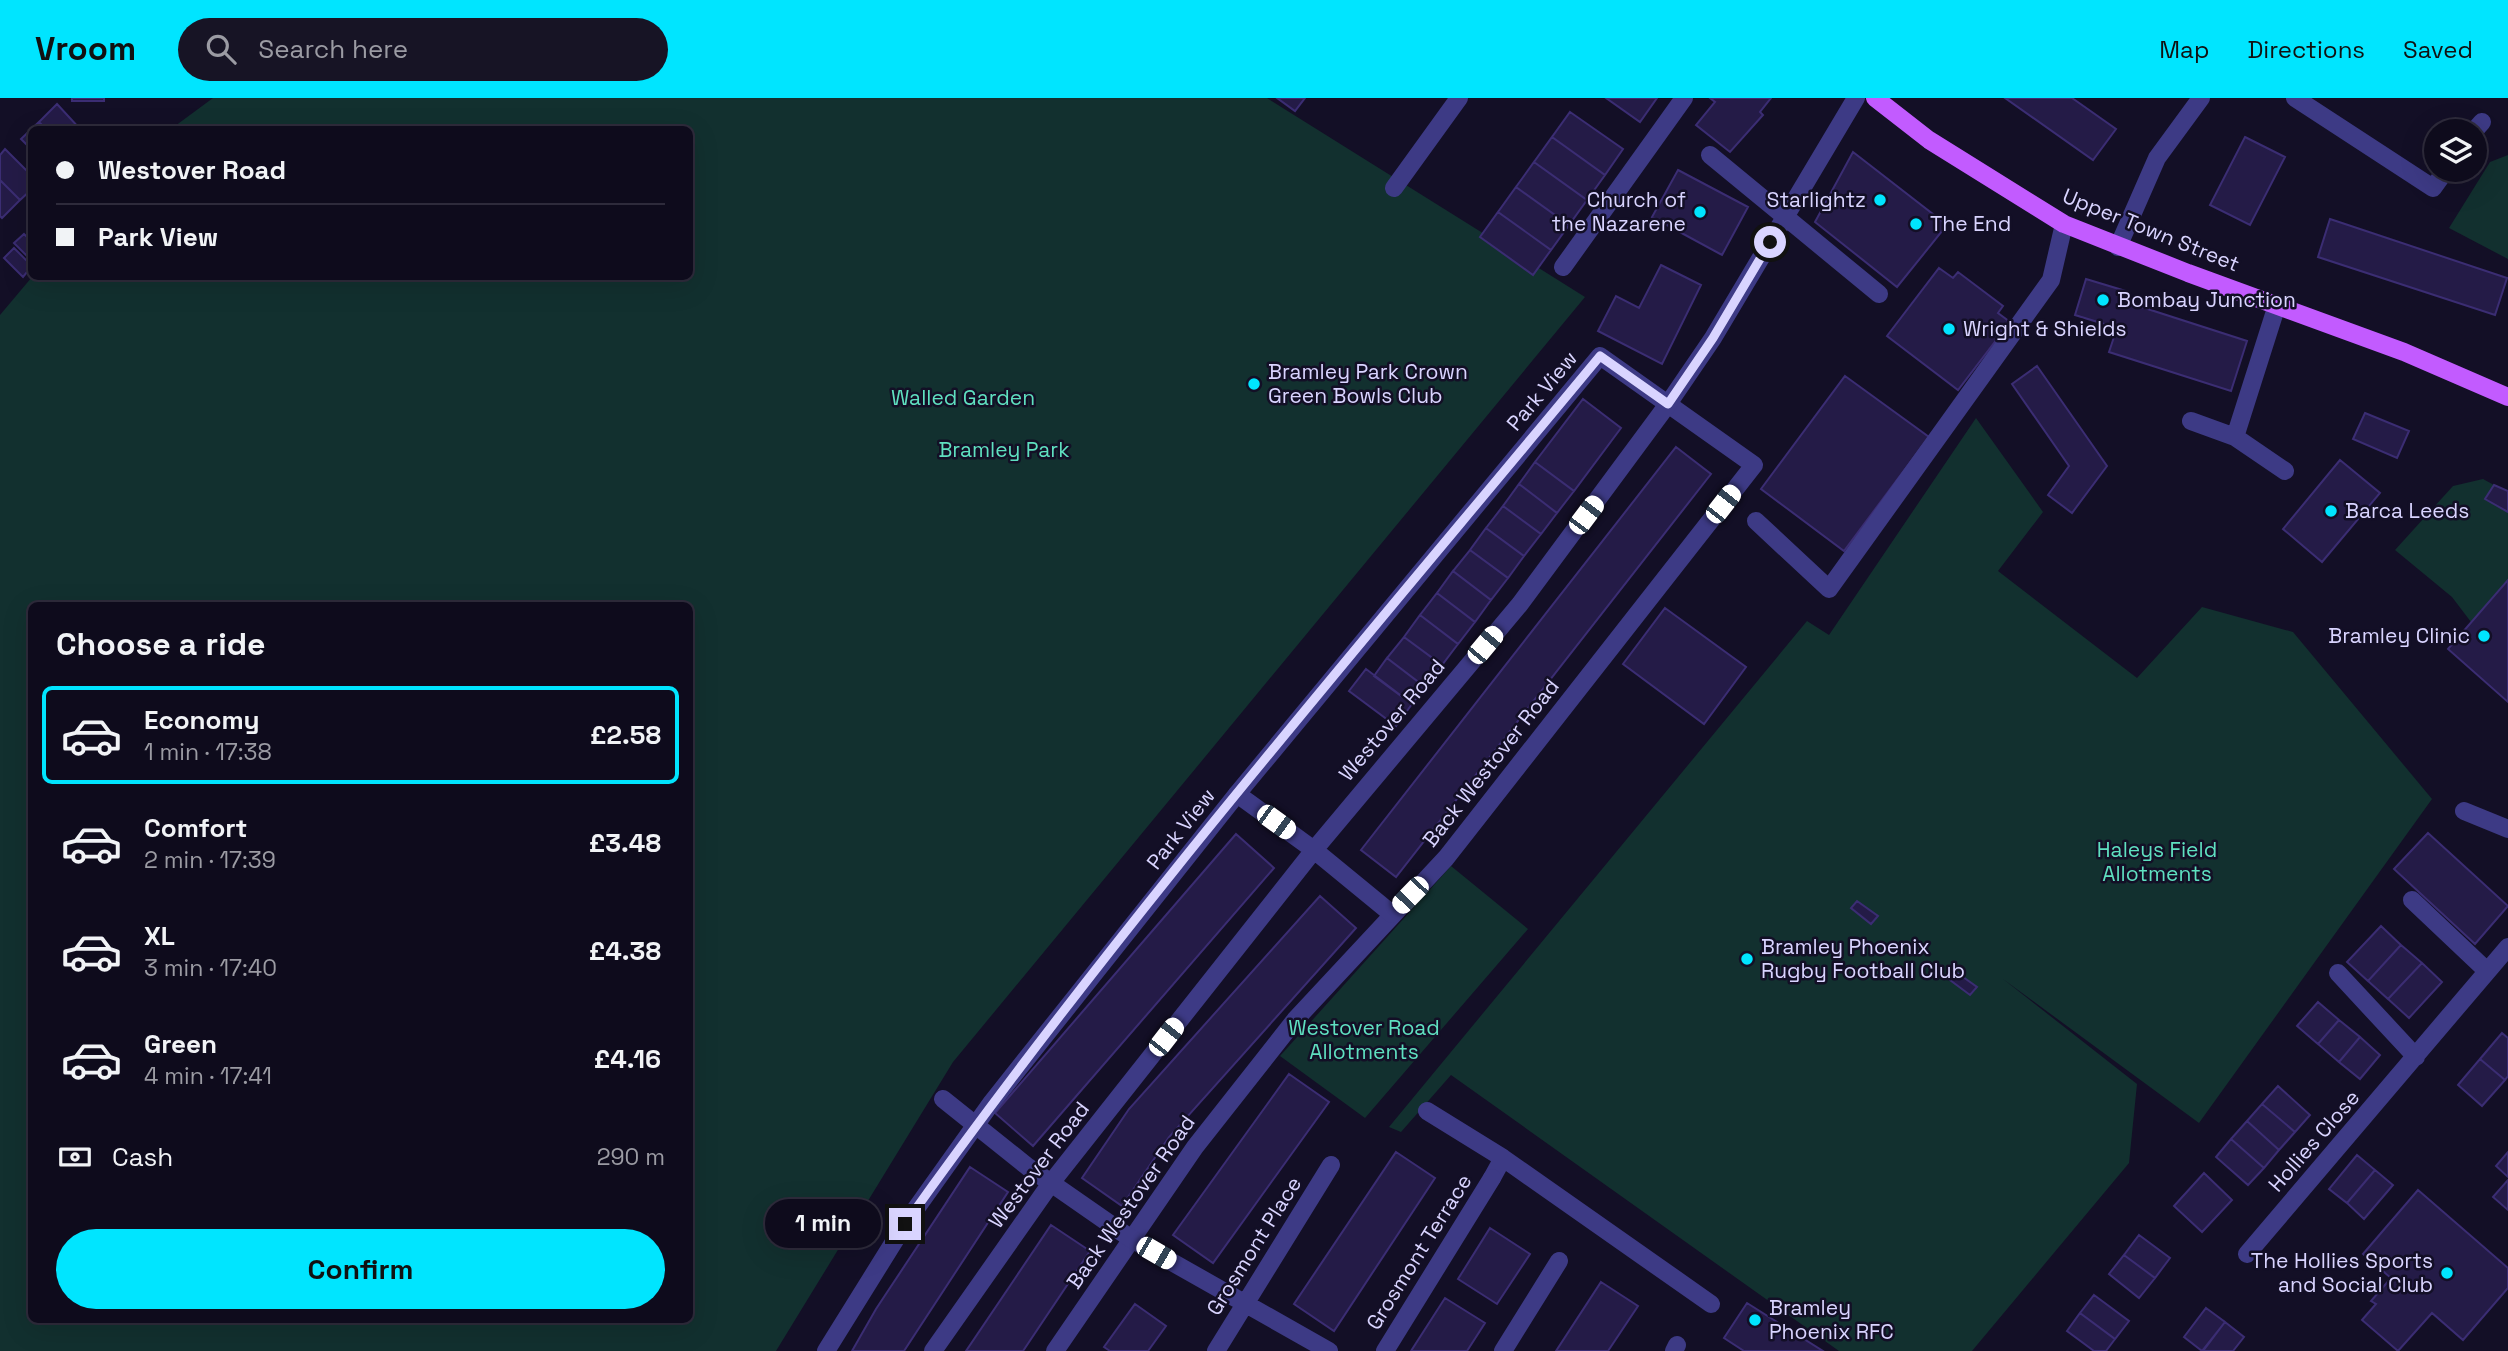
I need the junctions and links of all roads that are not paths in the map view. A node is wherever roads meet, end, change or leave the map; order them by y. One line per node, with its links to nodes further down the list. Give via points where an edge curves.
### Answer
1 (1684, 98): 13 (street)
2 (1856, 98): 10 (street, Westover Road)
3 (1875, 98): 11 (main road, Upper Town Street, via 1929,140)
4 (2202, 98): 12 (street, via 2157,158)
5 (2295, 98): 8 (street, via 2432,188)
6 (1455, 100): 9 (street)
7 (1710, 156): 10 (street)
8 (2437, 182)
9 (1394, 188)
10 (1785, 218): 14 (street); 17 (street, Westover Road)
11 (2064, 224): 12 (main road, Upper Town Street); 21 (street, via 2051,280 1829,589)
12 (2119, 247): 15 (main road, Upper Town Street)
13 (1563, 267)
14 (1879, 294)
15 (2277, 304): 16 (main road, Upper Town Street); 19 (street)
16 (2508, 397)
17 (1668, 404): 22 (street, Park View, via 1600,356); 25 (street, Westover Road, via 1520,604); 27 (street, Back Westover Road, via 1754,465 1446,858)
18 (2191, 421): 19 (street)
19 (2235, 437): 20 (street)
20 (2285, 471)
21 (1756, 521)
22 (1237, 794): 25 (street); 34 (street, Park View)
23 (2464, 811): 24 (street)
24 (2508, 830)
25 (1314, 849): 27 (street); 37 (street, Westover Road)
26 (2412, 900): 29 (street)
27 (1392, 914): 38 (street, Back Westover Road, via 1295,1020 1195,1147)
28 (2508, 947): 29 (street, Hollies Close)
29 (2487, 971): 31 (street, Hollies Close)
30 (2338, 974): 31 (street)
31 (2416, 1057): 39 (street, Hollies Close)
32 (943, 1098): 34 (street)
33 (1427, 1111): 35 (street)
34 (976, 1125): 37 (street); 43 (street, Park View, via 905,1224)
35 (1503, 1158): 42 (street); 48 (street, Grosmont Terrace)
36 (1331, 1165): 41 (street, Grosmont Place)
37 (1051, 1183): 38 (street); 44 (street, Westover Road)
38 (1133, 1240): 41 (street); 45 (street, Back Westover Road)
39 (2247, 1254)
40 (1559, 1261): 49 (street)
41 (1244, 1304): 46 (street, Grosmont Place); 47 (street)
42 (1711, 1304)
43 (825, 1351)
44 (933, 1351)
45 (1055, 1351)
46 (1216, 1351)
47 (1329, 1351)
48 (1385, 1351)
49 (1503, 1351)

